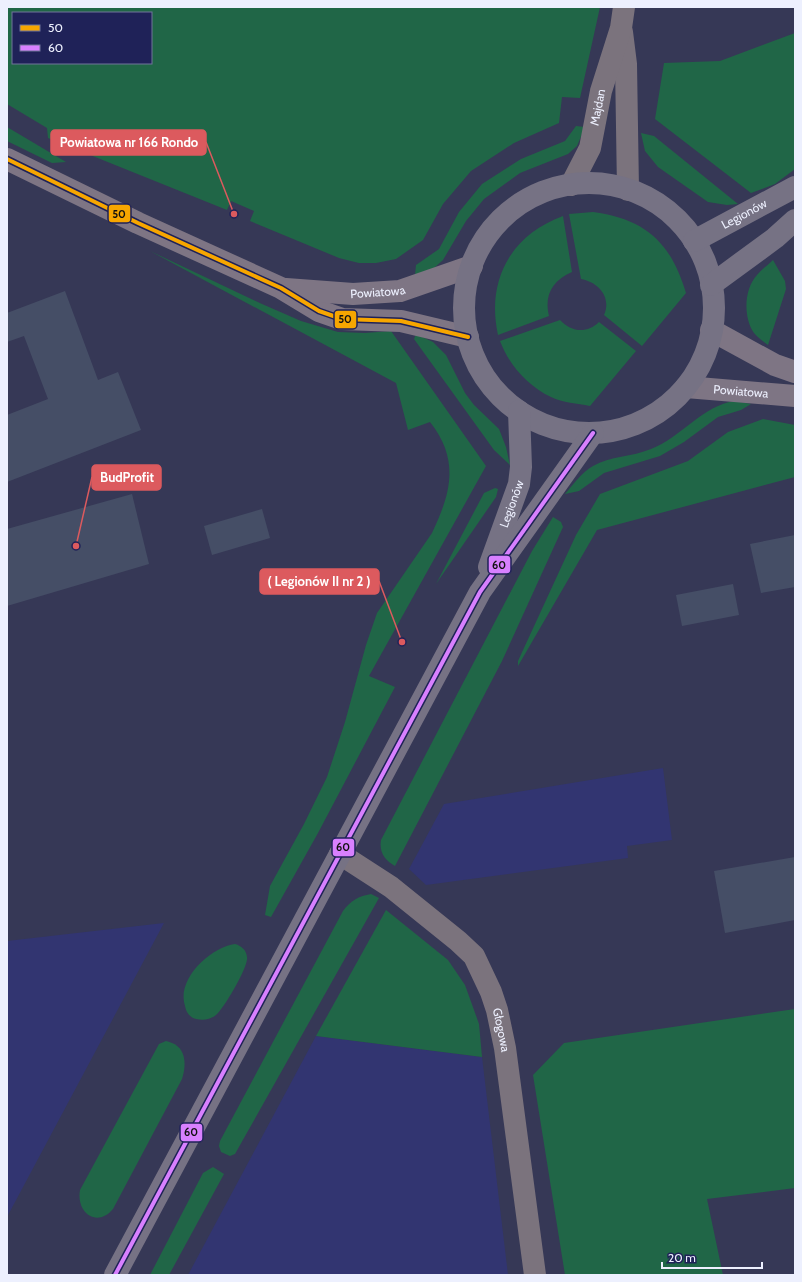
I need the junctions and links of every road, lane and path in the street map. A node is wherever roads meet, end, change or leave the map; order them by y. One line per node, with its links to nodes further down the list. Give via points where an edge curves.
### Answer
1 (623, 17): 3 (street, Majdan, via 601,91 590,148); 5 (street, Majdan)
2 (7, 159): 10 (main road, Powiatowa, via 138,223)
3 (571, 185): 5 (highway, via 600,184); 8 (highway, via 536,195 505,216 489,234)
4 (795, 187): 7 (highway, Legionów)
5 (628, 190): 7 (highway, via 665,210)
6 (795, 220): 9 (highway)
7 (694, 241): 9 (highway)
8 (472, 266): 10 (main road, Powiatowa, via 400,291 353,294); 12 (highway, via 464,302)
9 (711, 285): 11 (highway)
10 (281, 288): 12 (main road, Powiatowa, via 310,306 342,319 401,321)
11 (711, 330): 13 (main road, via 776,365); 14 (highway, via 702,360)
12 (468, 337): 16 (highway, via 475,359 486,379 501,397)
13 (795, 372)
14 (686, 386): 15 (main road, Powiatowa); 17 (highway, via 663,409 644,420 614,430)
15 (795, 396)
16 (519, 411): 17 (highway, via 554,428); 18 (highway, Legionów, via 519,484)
17 (593, 433): 18 (highway, Legionów)
18 (480, 592): 19 (highway, Legionów)
19 (340, 854): 20 (highway, Legionów); 21 (street, Głogowa, via 391,887 458,941 474,956 484,976 497,1010 505,1048)
20 (115, 1275)
21 (535, 1275)

